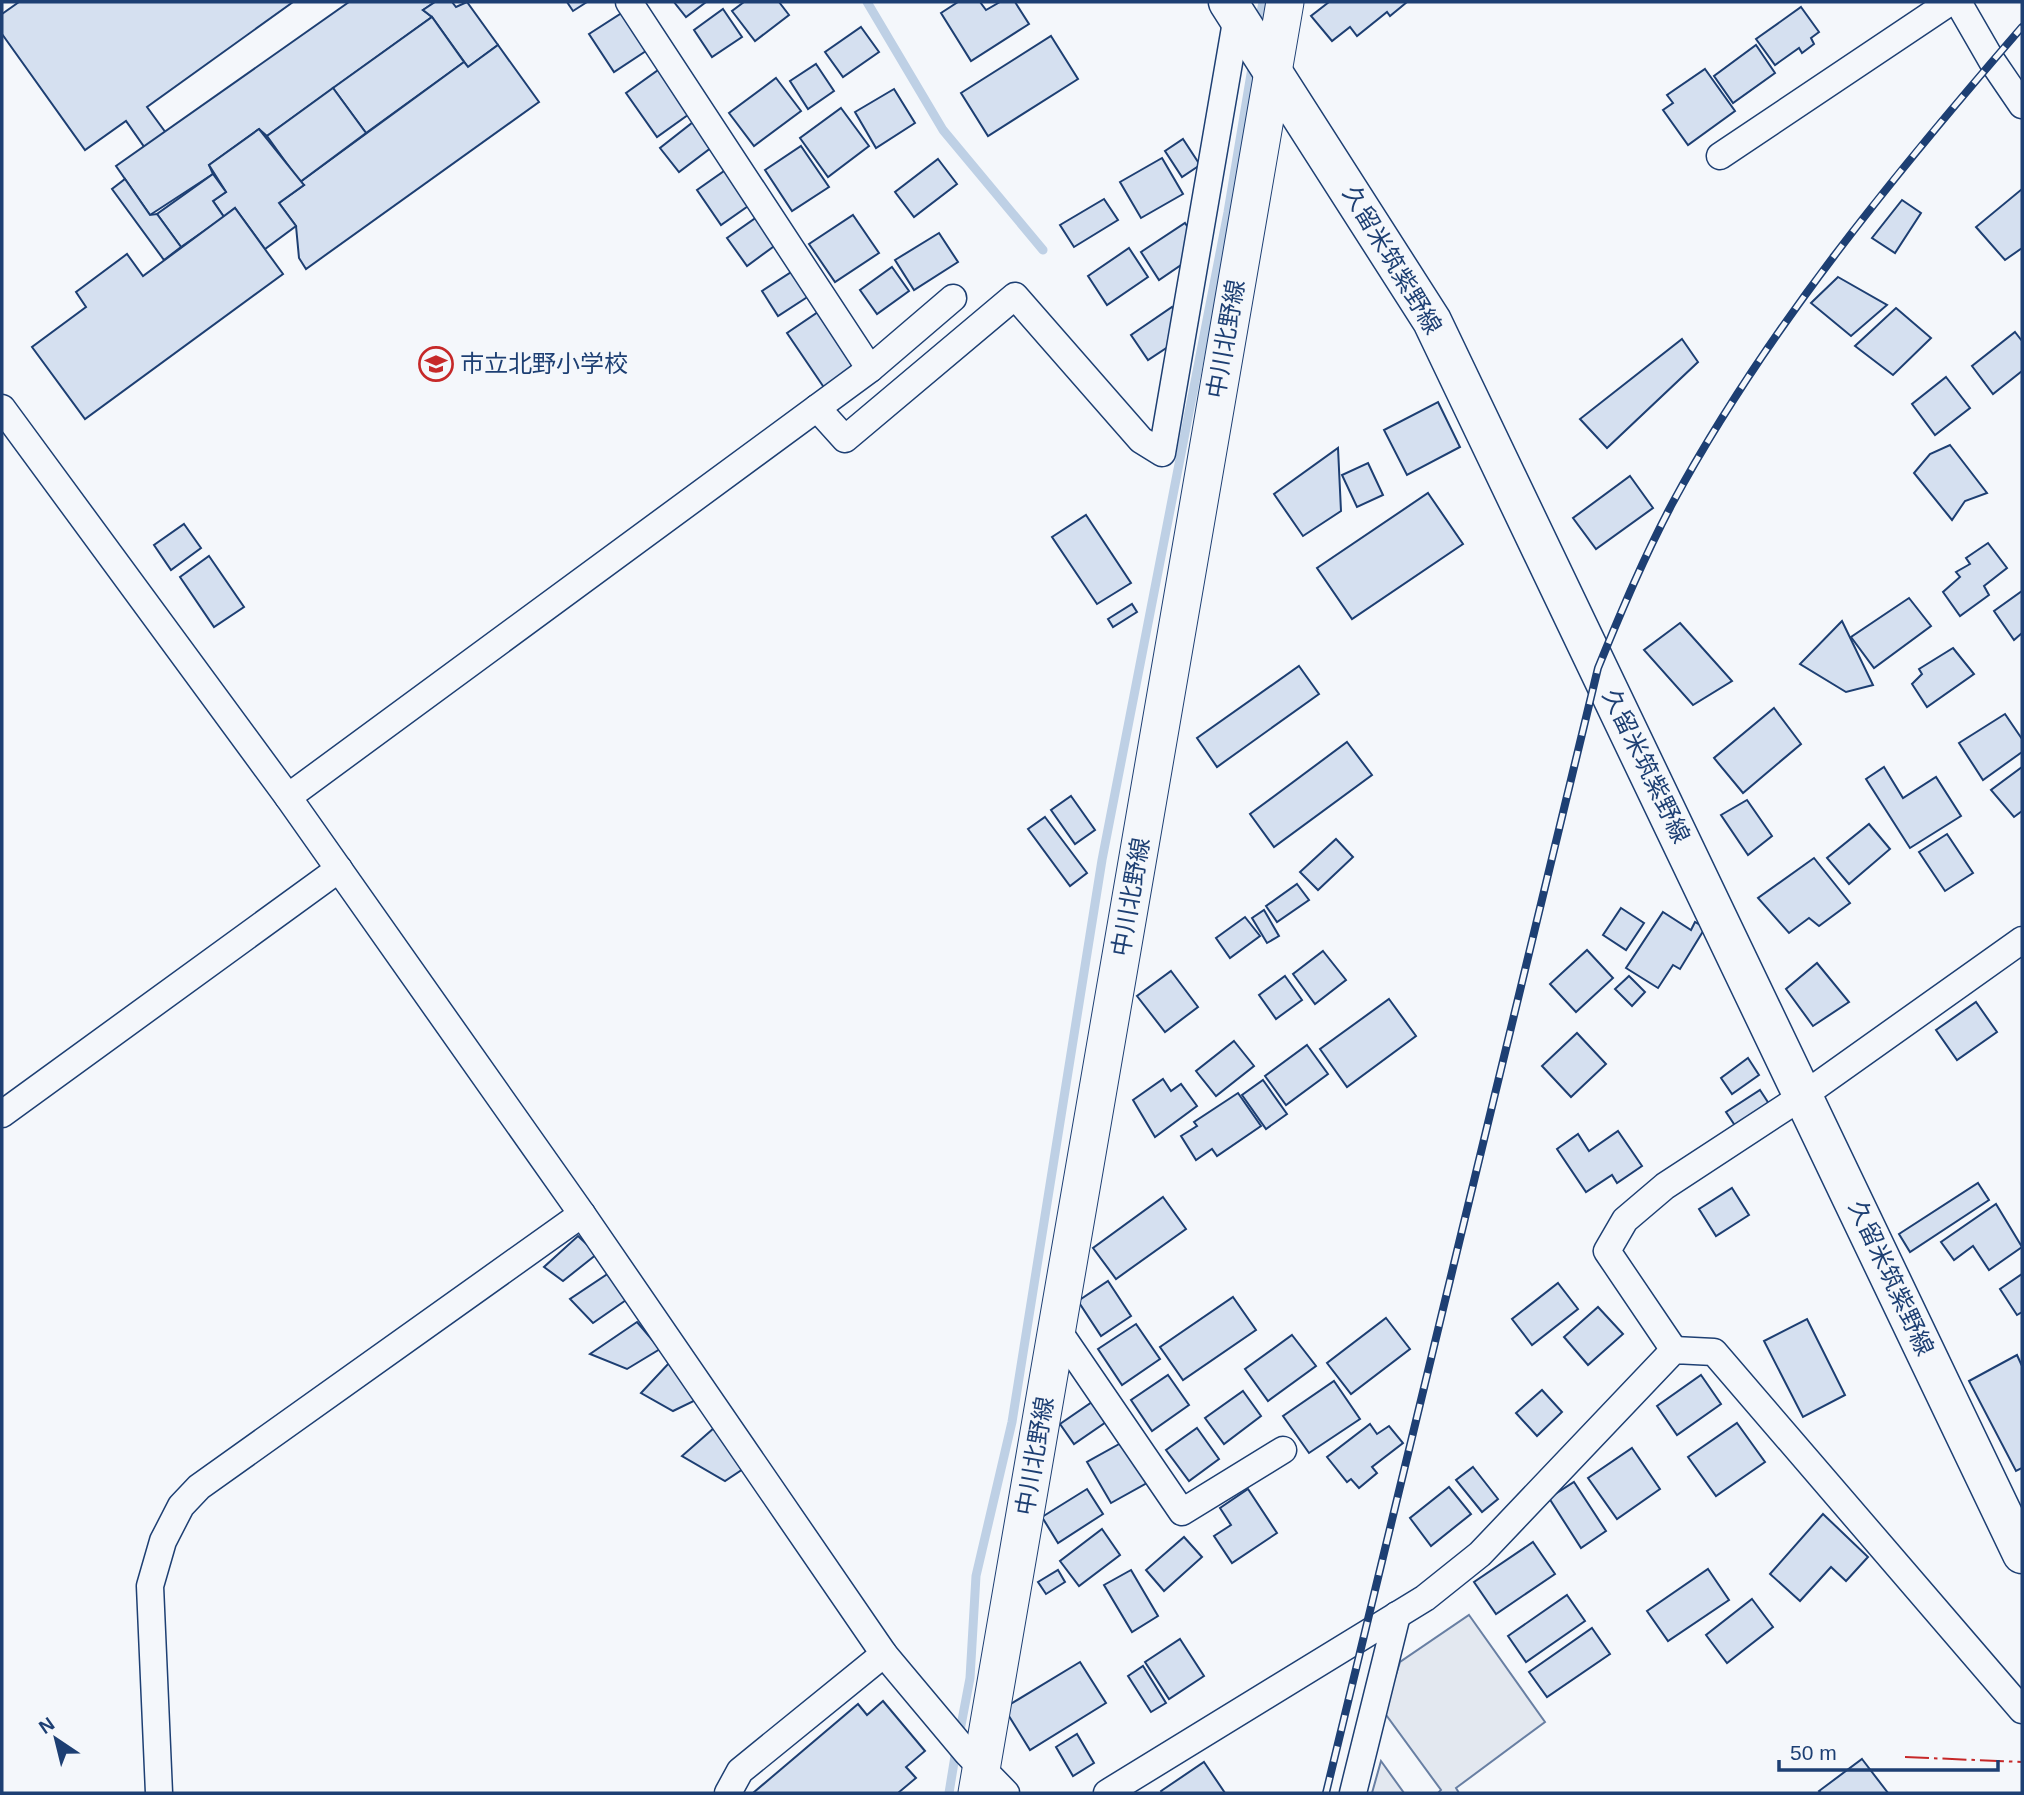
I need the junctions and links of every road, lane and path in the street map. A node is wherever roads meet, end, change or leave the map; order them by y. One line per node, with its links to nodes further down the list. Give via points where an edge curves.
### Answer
1 (629, 2): 10 (street)
2 (1285, 2): 6 (main road, 中川北野線)
3 (1950, 2): 8 (street)
4 (1958, 2): 7 (street)
5 (1237, 16): 6 (main road, 久留米筑紫野線); 12 (street, via 1162,453 1141,440 1015,296 845,439)
6 (1274, 71): 16 (main road, 久留米筑紫野線, via 1432,321); 19 (main road, 中川北野線)
7 (2022, 105)
8 (1720, 156)
9 (953, 298): 10 (street)
10 (870, 369): 12 (street)
11 (2, 408): 13 (street)
12 (817, 408): 13 (street)
13 (288, 797): 14 (street)
14 (339, 869): 17 (street); 18 (street)
15 (2022, 940): 16 (street)
16 (1804, 1094): 20 (street, via 1665,1186 1625,1220 1607,1251); 22 (main road, 久留米筑紫野線)
17 (2, 1114)
18 (582, 1214): 24 (street); 27 (street, via 199,1486 181,1506 163,1541 150,1586)
19 (1057, 1329): 21 (street, via 1182,1512); 26 (main road, 中川北野線)
20 (1674, 1350): 23 (street, via 1480,1554); 25 (street, via 1714,1352)
21 (1283, 1450)
22 (2022, 1554)
23 (1397, 1615): 29 (street); 30 (street)
24 (884, 1654): 26 (street); 28 (street, via 740,1771)
25 (2022, 1710)
26 (983, 1777)
27 (159, 1793)
28 (728, 1793)
29 (1107, 1793)
30 (1353, 1793)

